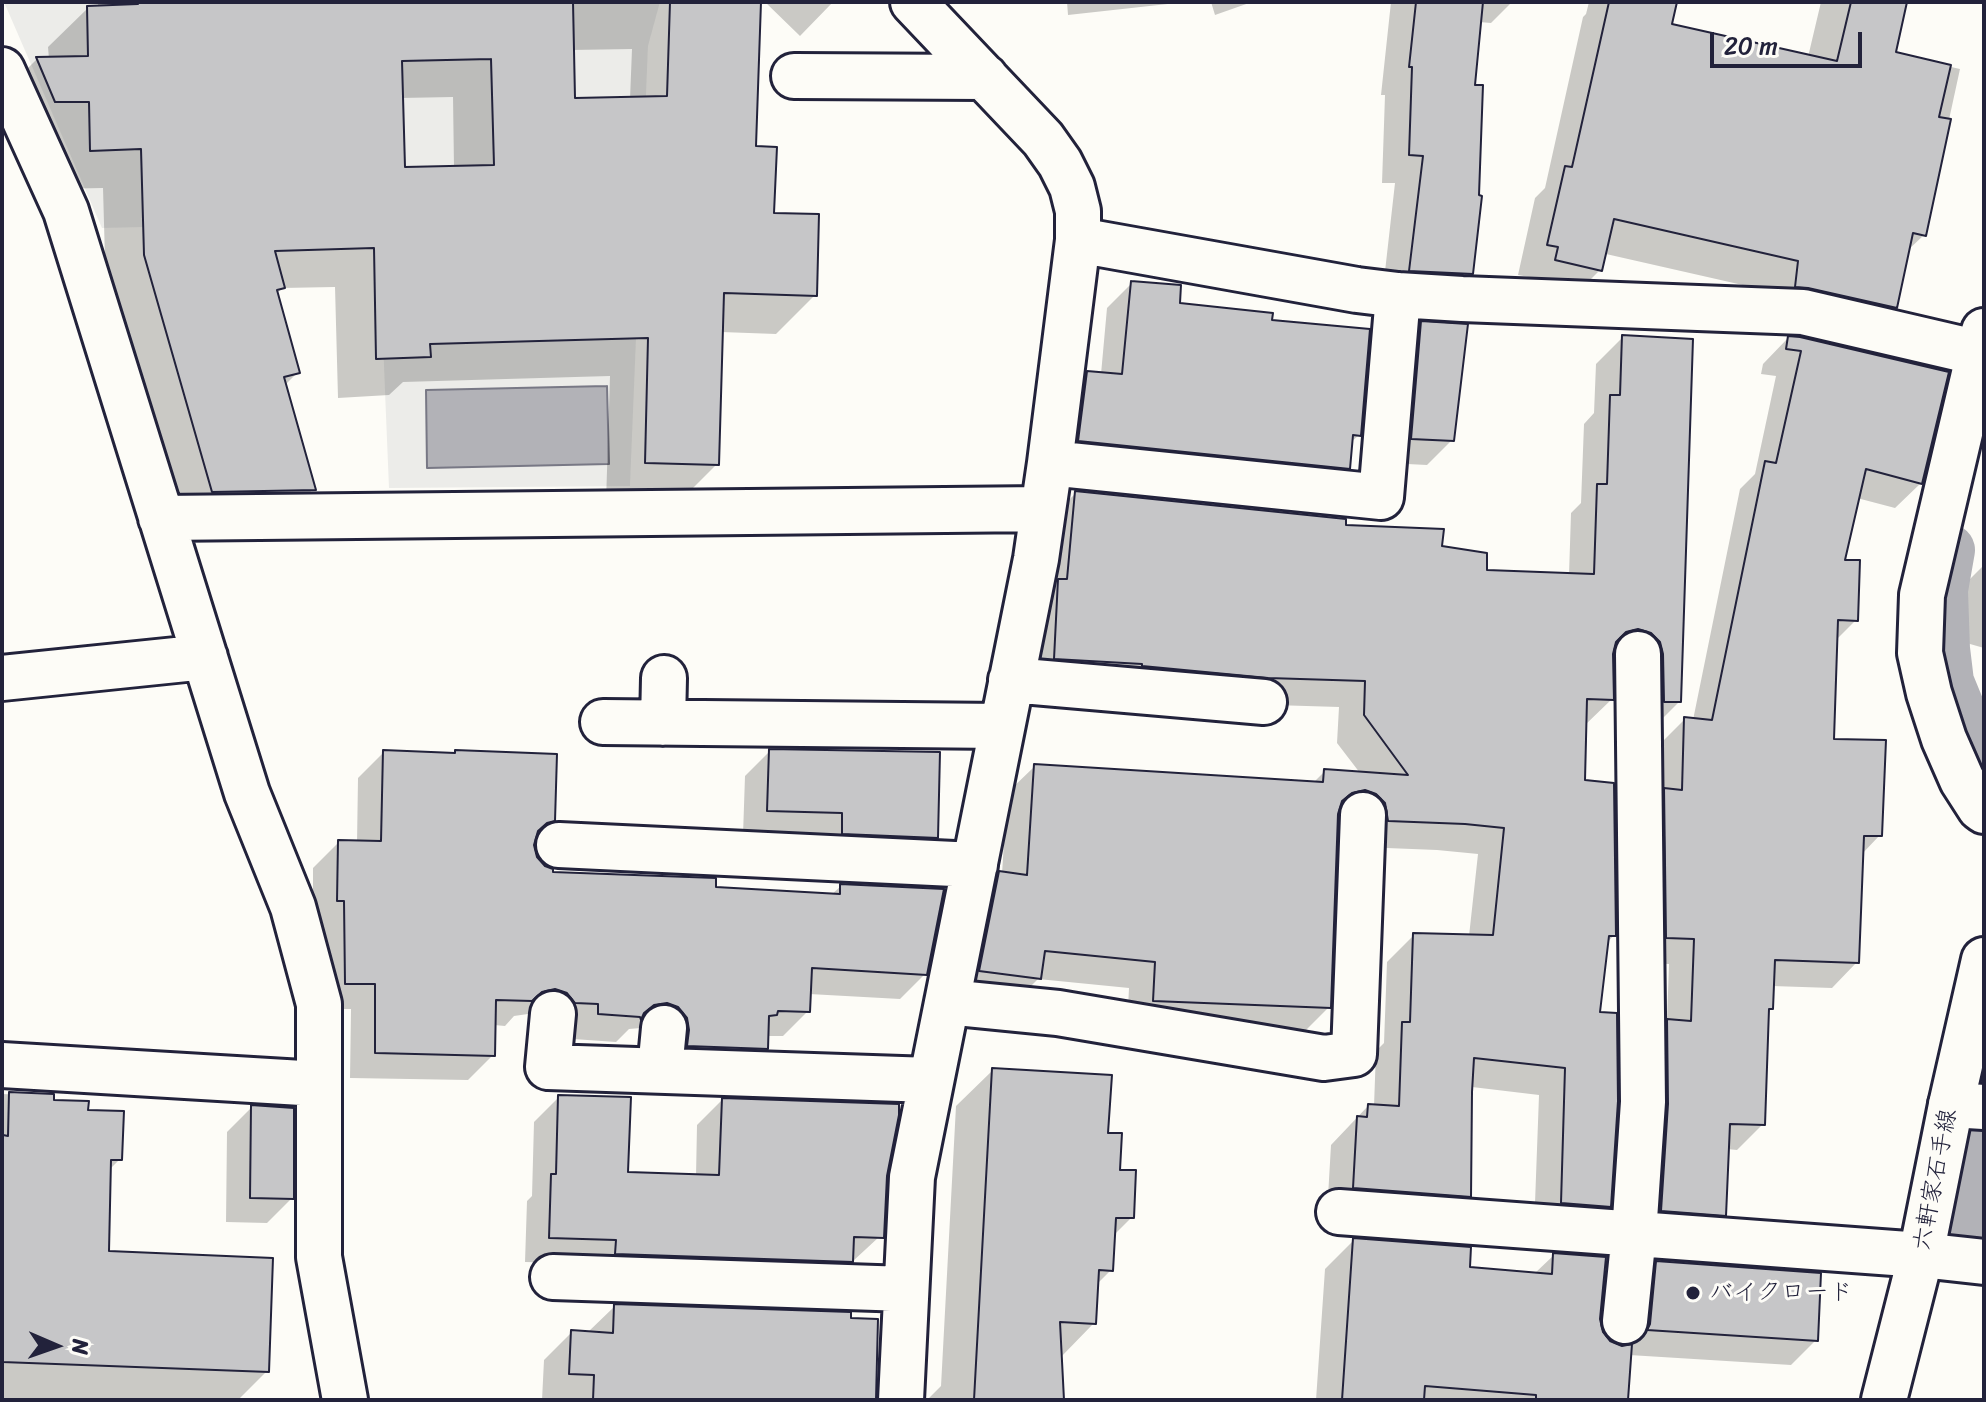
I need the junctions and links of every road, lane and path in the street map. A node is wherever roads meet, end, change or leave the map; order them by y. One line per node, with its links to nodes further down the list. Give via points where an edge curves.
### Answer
1 (913, 2): 4 (street)
2 (2, 70): 10 (street, via 66,211)
3 (794, 76): 4 (street)
4 (985, 77): 5 (street, via 1060,163 1078,211)
5 (1078, 240): 6 (street); 8 (street)
6 (1398, 295): 7 (street, via 1803,312); 8 (street, via 1381,497)
7 (1981, 342): 20 (street, via 1922,595 1920,653 1944,739 1962,780)
8 (1050, 463): 9 (street)
9 (1043, 509): 10 (street); 15 (street)
10 (161, 518): 12 (street)
11 (1638, 654): 32 (street, via 1643,1102)
12 (205, 657): 13 (street); 29 (street, via 247,793 293,907 319,1004)
13 (2, 678)
14 (664, 678): 18 (street)
15 (1011, 680): 16 (street); 19 (street)
16 (1264, 702)
17 (603, 722): 18 (street)
18 (663, 723): 19 (street)
19 (1002, 726): 23 (street)
20 (1984, 811)
21 (1363, 815): 25 (street, via 1354,1054 1324,1058 1058,1013)
22 (559, 845): 23 (street)
23 (975, 865): 25 (street)
24 (1984, 960): 30 (street, 六軒家石手線)
25 (947, 1002): 28 (street)
26 (553, 1014): 28 (street, via 548,1067 662,1049)
27 (2, 1065): 29 (street)
28 (931, 1080): 36 (street, via 912,1177)
29 (319, 1084): 38 (street, via 319,1257)
30 (1967, 1106): 33 (street, 六軒家石手線)
31 (1339, 1212): 32 (street)
32 (1634, 1234): 33 (street); 37 (street)
33 (1921, 1255): 34 (street); 40 (street, 六軒家石手線)
34 (1984, 1262)
35 (553, 1277): 36 (street)
36 (906, 1289): 39 (street)
37 (1625, 1321)
38 (345, 1400)
39 (901, 1400)
40 (1884, 1400)

